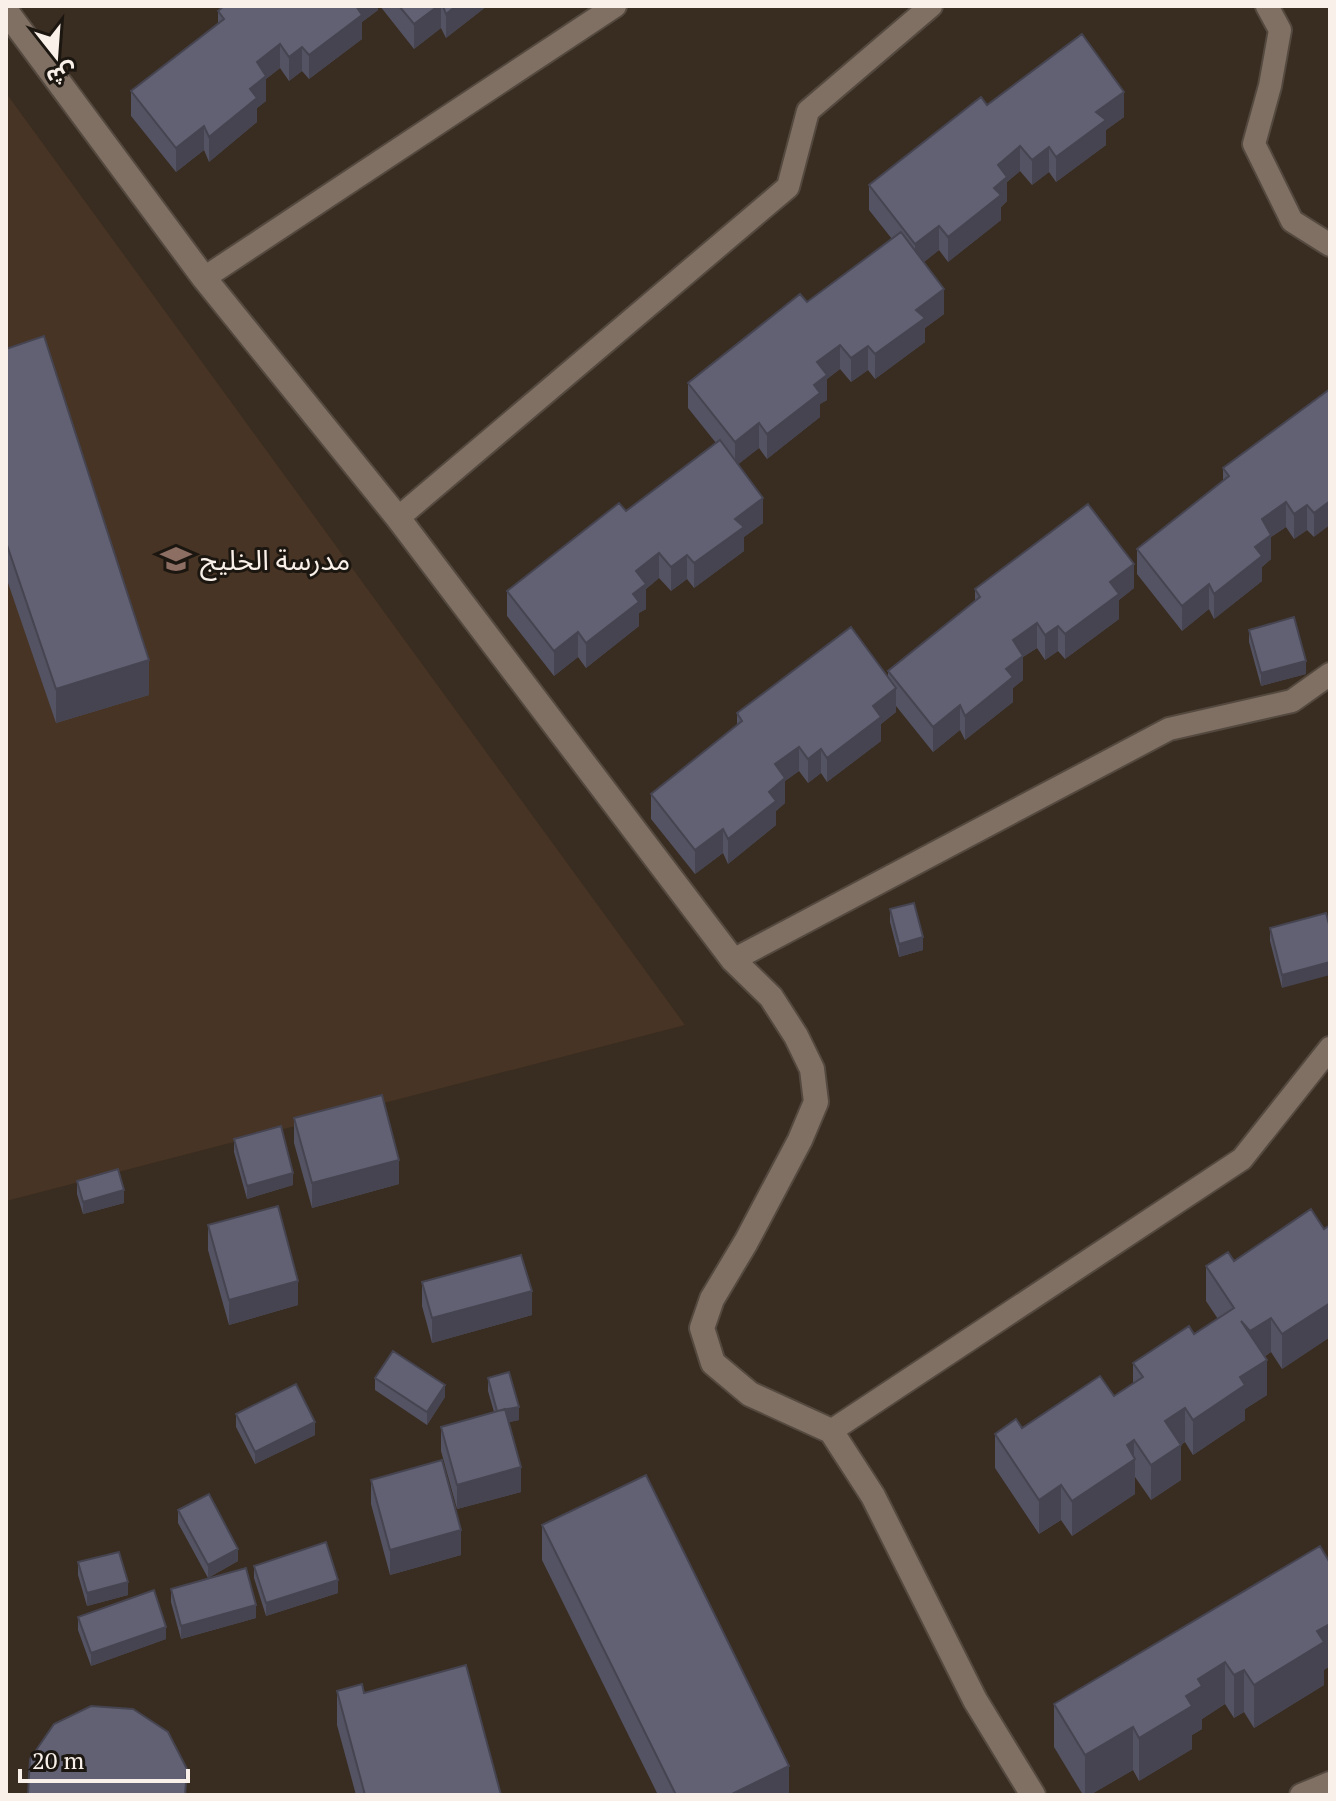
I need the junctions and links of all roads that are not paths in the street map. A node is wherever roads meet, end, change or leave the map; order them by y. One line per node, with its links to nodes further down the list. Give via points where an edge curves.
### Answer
1 (615, 6): 6 (lane)
2 (931, 6): 7 (lane, via 808,111 788,187)
3 (1267, 6): 5 (lane, via 1280,30 1254,144 1292,221)
4 (6, 11): 6 (street)
5 (1330, 245)
6 (204, 278): 7 (street)
7 (398, 518): 9 (street)
8 (1330, 674): 9 (lane, via 1292,701 1169,729)
9 (733, 960): 11 (street, via 771,997 796,1036 812,1069 816,1102 712,1299 702,1328 713,1363 750,1394)
10 (1330, 1048): 11 (lane, via 1242,1159)
11 (831, 1431): 13 (street, via 873,1496 975,1700)
12 (1330, 1783): 14 (lane)
13 (1033, 1795)
14 (1301, 1795)

